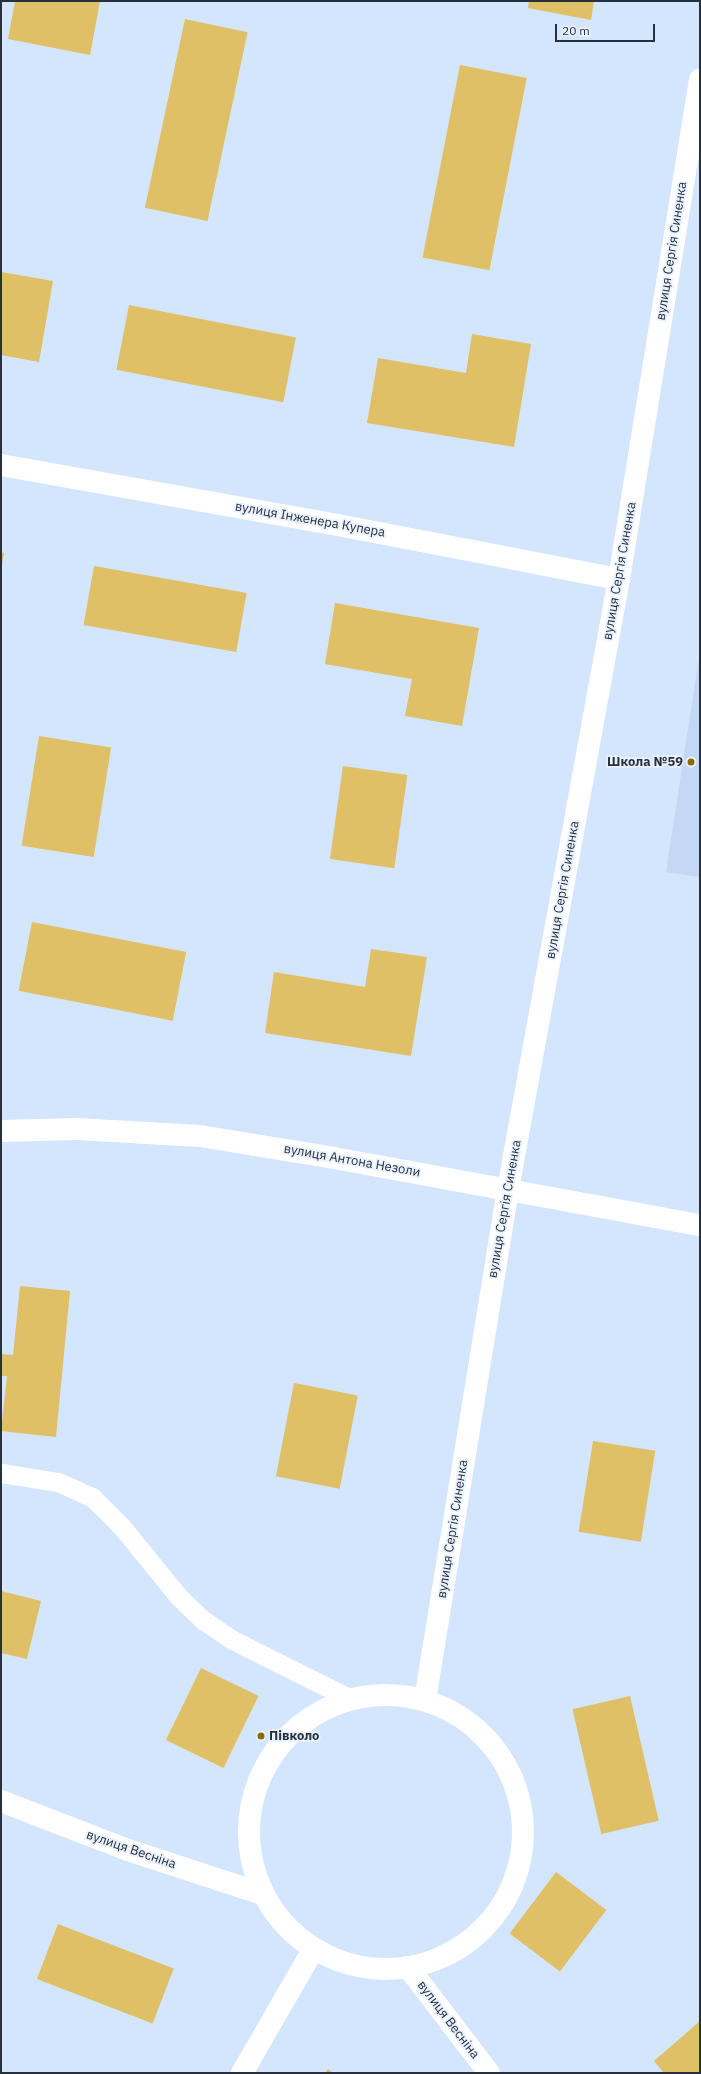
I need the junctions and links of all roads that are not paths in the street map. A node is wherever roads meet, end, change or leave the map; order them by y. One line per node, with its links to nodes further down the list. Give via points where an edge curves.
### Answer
1 (700, 80): 3 (street, вулиця Сергія Синенка)
2 (1, 465): 3 (street, вулиця Інженера Купера, via 338,525)
3 (619, 579): 5 (street, вулиця Сергія Синенка)
4 (1, 1131): 5 (street, вулиця Антона Незоли, via 77,1129 200,1136)
5 (508, 1189): 6 (street, вулиця Антона Незоли); 9 (street, вулиця Сергія Синенка)
6 (700, 1225)
7 (1, 1473): 8 (lane, via 58,1482 92,1497 122,1527 178,1596 203,1620 231,1639)
8 (351, 1699): 9 (street, вулиця Весніна, via 388,1695); 11 (street, вулиця Весніна, via 314,1715 283,1742 261,1776 250,1815 250,1855)
9 (425, 1700): 13 (street, вулиця Весніна, via 465,1719 497,1749 517,1788 524,1831 518,1875 498,1914 467,1945)
10 (1, 1801): 11 (street, вулиця Весніна, via 128,1850)
11 (263, 1894): 12 (street, вулиця Весніна, via 284,1925)
12 (313, 1950): 13 (street, вулиця Весніна, via 349,1966 388,1971); 14 (street)
13 (408, 1967): 15 (street, вулиця Весніна)
14 (242, 2073)
15 (489, 2073)

